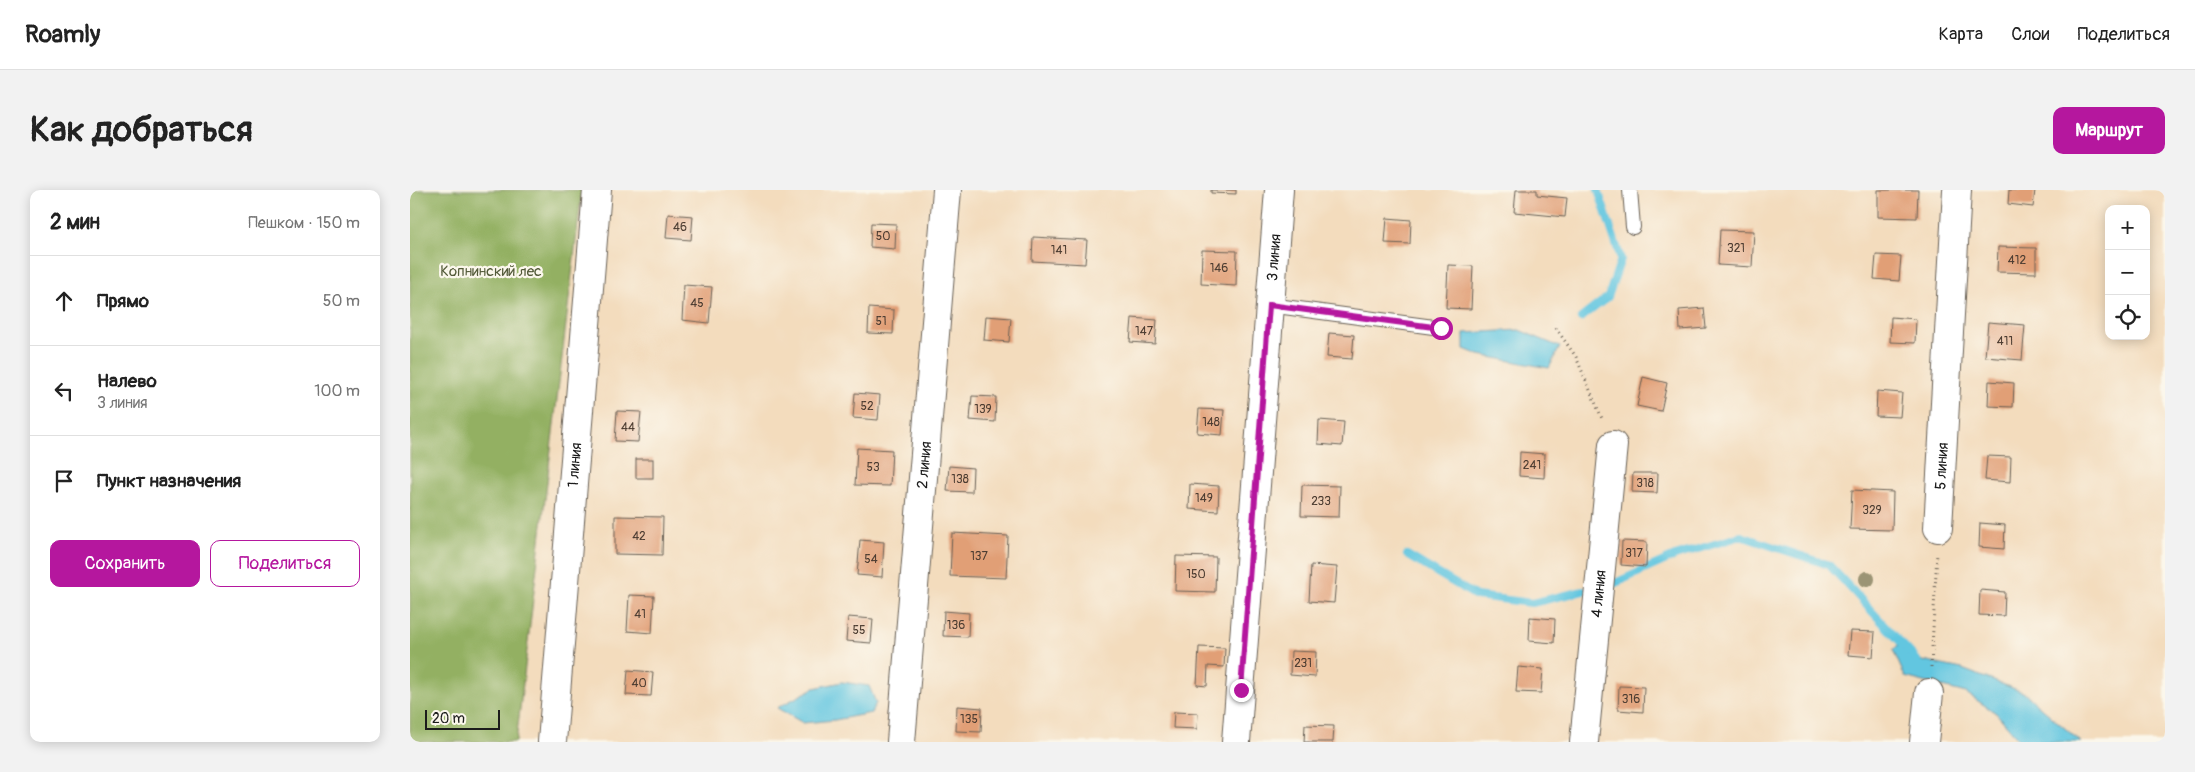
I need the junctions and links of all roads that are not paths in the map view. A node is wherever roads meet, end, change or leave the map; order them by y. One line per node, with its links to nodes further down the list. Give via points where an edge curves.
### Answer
1 (597, 190): 12 (street, 1 линия)
2 (947, 190): 13 (street, 2 линия)
3 (1279, 190): 7 (street, 3 линия)
4 (1630, 190): 6 (lane)
5 (1957, 190): 10 (street, 5 линия)
6 (1633, 227)
7 (1269, 305): 8 (lane); 14 (street, 3 линия)
8 (1441, 328)
9 (1613, 445): 15 (street, 4 линия)
10 (1938, 528)
11 (1929, 692): 16 (street)
12 (552, 742)
13 (901, 742)
14 (1236, 742)
15 (1584, 742)
16 (1924, 742)

